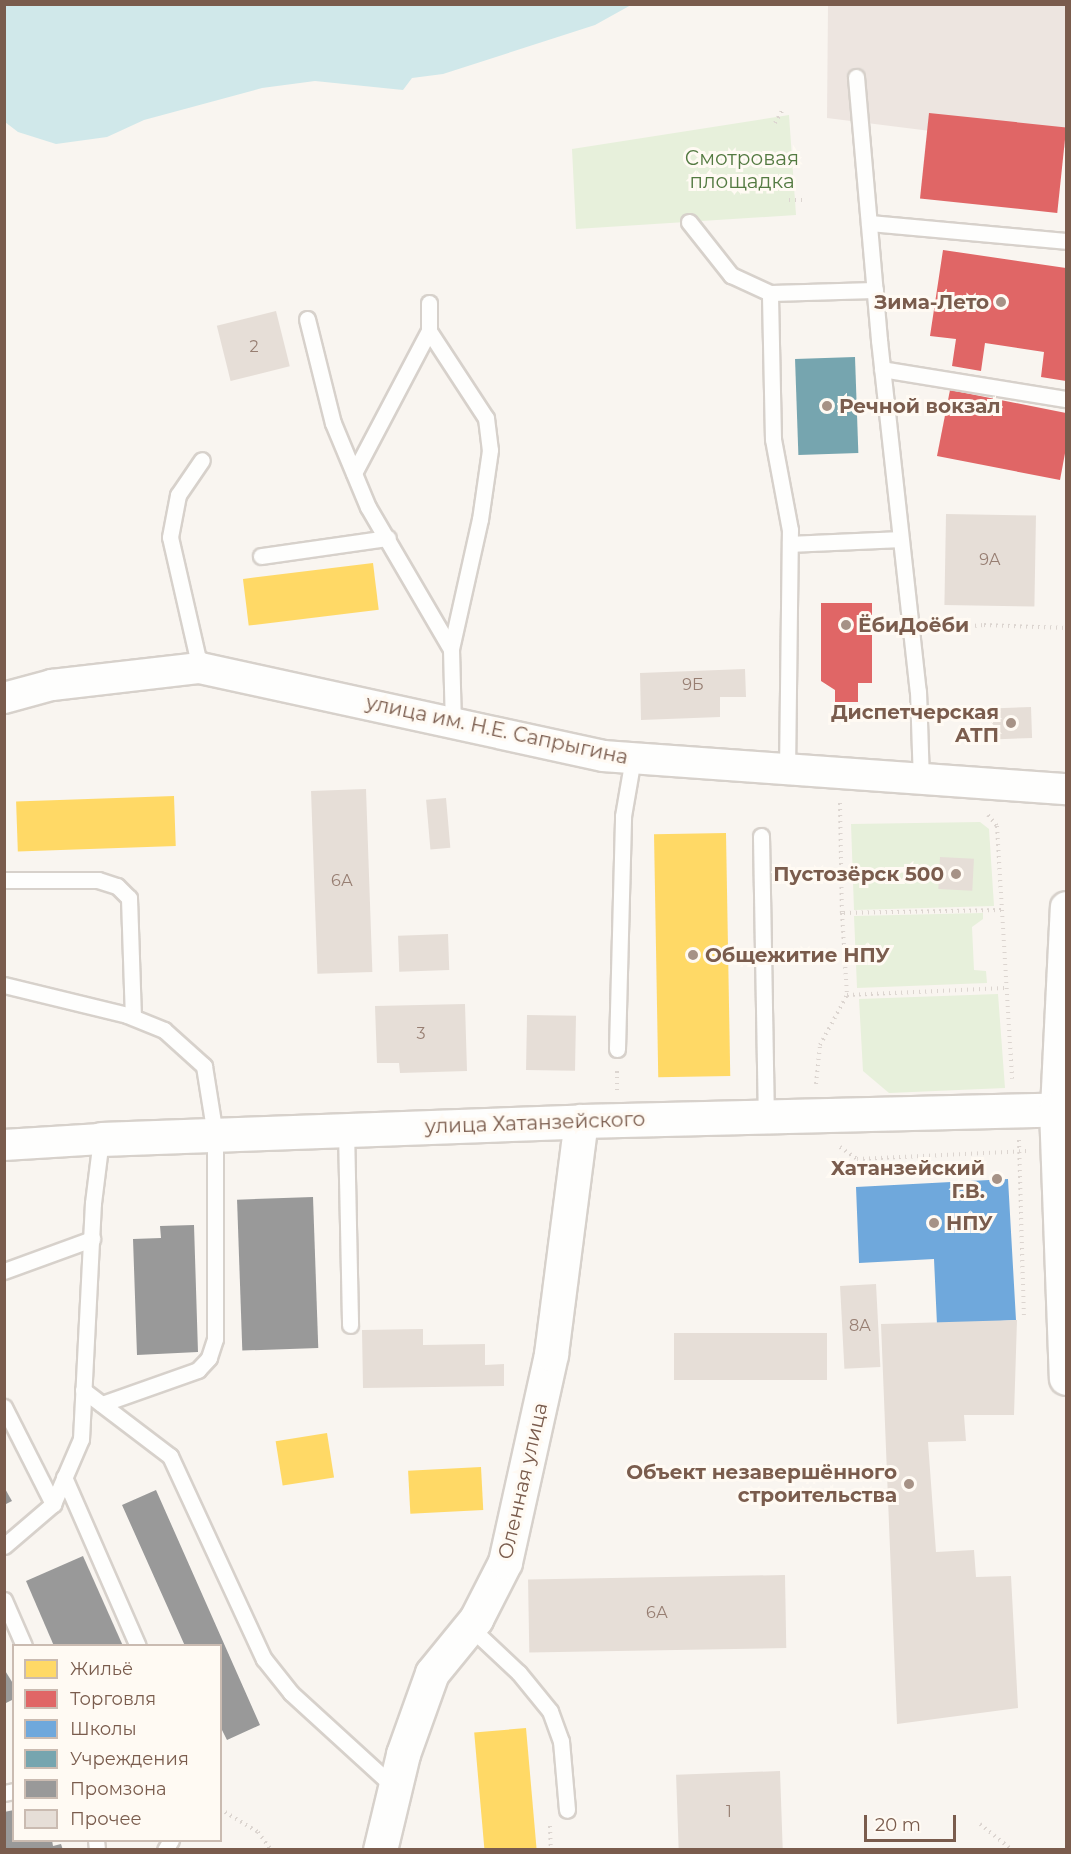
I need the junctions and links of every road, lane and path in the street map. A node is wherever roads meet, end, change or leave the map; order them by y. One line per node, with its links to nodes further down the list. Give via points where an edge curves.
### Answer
1 (856, 77): 7 (lane)
2 (782, 111): 3 (path)
3 (775, 123)
4 (789, 200): 5 (path)
5 (802, 200)
6 (689, 222): 10 (lane, via 731,275)
7 (869, 223): 8 (lane); 9 (lane)
8 (1066, 241)
9 (875, 290): 10 (lane); 14 (lane)
10 (770, 293): 20 (lane, via 773,439)
11 (429, 303): 13 (lane)
12 (307, 319): 17 (lane, via 333,423)
13 (429, 331): 17 (lane); 24 (lane, via 486,418 490,450)
14 (882, 369): 15 (lane); 19 (lane)
15 (1066, 399)
16 (202, 460): 25 (lane, via 178,495 170,537)
17 (354, 473): 18 (lane, via 368,507)
18 (388, 538): 21 (lane); 24 (lane)
19 (900, 539): 20 (lane); 23 (lane)
20 (790, 544): 29 (lane)
21 (261, 556)
22 (1066, 628): 23 (path, via 984,625)
23 (911, 631): 31 (lane)
24 (452, 649): 27 (lane)
25 (200, 668): 26 (street, улица им. Н.Е. Сапрыгина); 27 (street, улица им. Н.Е. Сапрыгина)
26 (6, 692)
27 (453, 724): 28 (street, улица им. Н.Е. Сапрыгина, via 604,756)
28 (633, 758): 29 (street, улица им. Н.Е. Сапрыгина); 43 (lane, via 623,816)
29 (788, 771): 30 (street, улица им. Н.Е. Сапрыгина)
30 (840, 775): 31 (street, улица им. Н.Е. Сапрыгина); 38 (path)
31 (921, 780): 32 (street, улица им. Н.Е. Сапрыгина)
32 (972, 783): 33 (street, улица им. Н.Е. Сапрыгина); 37 (path, via 997,826)
33 (1066, 789)
34 (761, 836): 47 (lane)
35 (4, 880): 42 (lane, via 98,880 117,886 129,898)
36 (1066, 907): 45 (street)
37 (1001, 910): 38 (path); 40 (path)
38 (842, 913): 41 (path)
39 (4, 985): 42 (lane)
40 (1005, 988): 41 (path); 44 (path)
41 (847, 995): 46 (path, via 820,1045)
42 (133, 1017): 52 (lane, via 164,1030 204,1066)
43 (617, 1049): 48 (path)
44 (1013, 1092)
45 (1061, 1108): 46 (street, улица Хатанзейского); 61 (street)
46 (814, 1115): 47 (street, улица Хатанзейского); 56 (path, via 846,1154 857,1159)
47 (766, 1116): 48 (street, улица Хатанзейского)
48 (618, 1120): 49 (street, улица Хатанзейского)
49 (580, 1121): 50 (street, улица Хатанзейского); 69 (street, Оленная улица, via 551,1354 522,1498 505,1563)
50 (346, 1130): 52 (street, улица Хатанзейского); 60 (lane)
51 (1019, 1130): 56 (path)
52 (215, 1135): 53 (street, улица Хатанзейского); 63 (lane, via 215,1339 209,1358 198,1370)
53 (102, 1139): 54 (street, улица Хатанзейского); 57 (lane)
54 (4, 1145)
55 (1039, 1151): 56 (path)
56 (1019, 1152): 59 (path)
57 (92, 1239): 58 (lane); 62 (lane)
58 (4, 1271)
59 (1024, 1315)
60 (350, 1325)
61 (1066, 1378)
62 (83, 1390): 63 (lane); 65 (lane, via 81,1440)
63 (102, 1404): 72 (lane, via 170,1456 264,1659 291,1693)
64 (4, 1407): 66 (lane)
65 (64, 1477): 66 (lane); 71 (lane)
66 (53, 1504): 67 (lane)
67 (4, 1546)
68 (4, 1600): 70 (lane)
69 (470, 1627): 72 (street, Оленная улица, via 432,1673 403,1754); 74 (lane, via 519,1673 550,1711 561,1741)
70 (23, 1644)
71 (137, 1644)
72 (396, 1789): 77 (street, Оленная улица)
73 (222, 1810): 76 (path, via 258,1832)
74 (567, 1810)
75 (980, 1824): 78 (path)
76 (271, 1850)
77 (380, 1850)
78 (1012, 1850)

